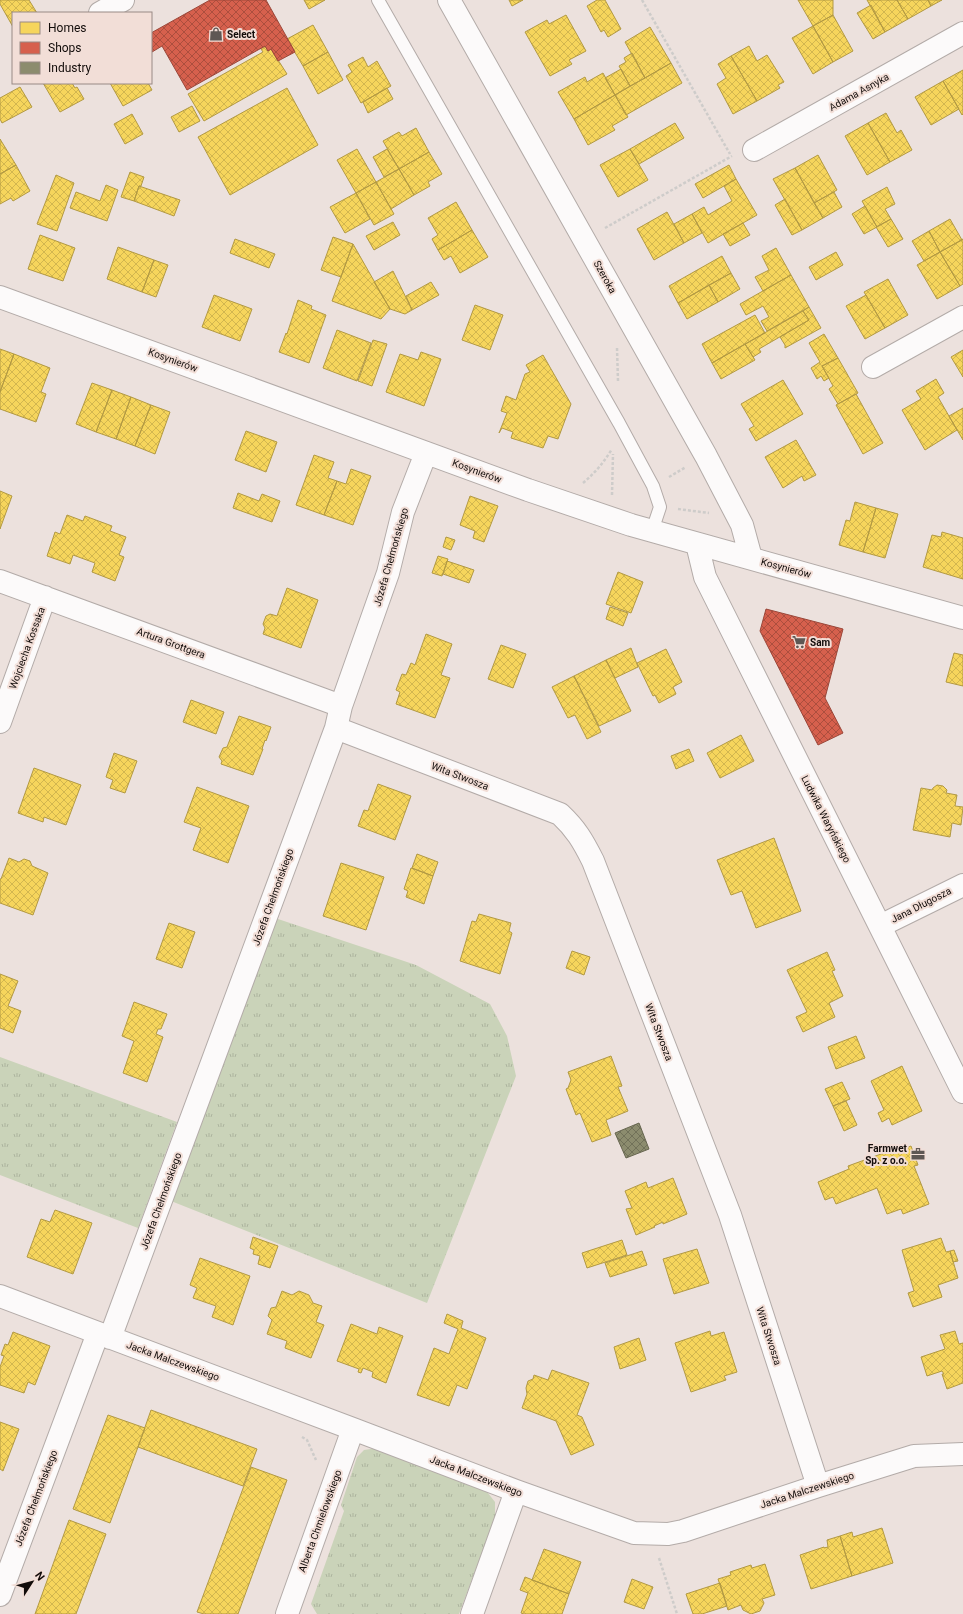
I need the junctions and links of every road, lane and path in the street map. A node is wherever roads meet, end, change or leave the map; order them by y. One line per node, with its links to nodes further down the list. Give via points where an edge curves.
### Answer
1 (123, 0): 5 (street)
2 (378, 0): 16 (lane, via 619,423 653,486)
3 (450, 0): 9 (street, Szeroka)
4 (642, 0): 8 (path)
5 (102, 12)
6 (963, 33): 7 (street, Adama Asnyka)
7 (754, 150): 8 (path)
8 (731, 156): 9 (path)
9 (584, 240): 17 (street, Szeroka)
10 (0, 297): 14 (street, Kosynierów)
11 (963, 317): 12 (street)
12 (873, 366)
13 (613, 447): 15 (path, via 603,462)
14 (426, 453): 18 (street, Kosynierów); 24 (street, Józefa Chełmońskiego, via 403,512 388,573)
15 (580, 486)
16 (660, 507): 17 (path, via 712,513); 18 (lane)
17 (742, 525): 20 (street, Szeroka)
18 (652, 531): 19 (street, Kosynierów)
19 (697, 544): 20 (street, Kosynierów); 28 (street, Ludwika Waryńskiego, via 704,577)
20 (751, 558): 23 (street, Kosynierów)
21 (0, 581): 22 (street, Artura Grottgera)
22 (46, 597): 24 (street, Artura Grottgera); 25 (street, Wojciecha Kossaka)
23 (963, 618)
24 (341, 706): 26 (street, Józefa Chełmońskiego)
25 (0, 722)
26 (336, 728): 31 (street, Józefa Chełmońskiego); 36 (street, Wita Stwosza, via 560,814 583,840 730,1215)
27 (963, 885): 28 (street, Jana Długosza)
28 (880, 926): 29 (street, Ludwika Waryńskiego)
29 (963, 1092)
30 (0, 1296): 31 (street, Jacka Malczewskiego)
31 (104, 1336): 32 (street, Jacka Malczewskiego); 39 (street, Józefa Chełmońskiego)
32 (353, 1428): 37 (street, Jacka Malczewskiego); 40 (street, Alberta Chmielowskiego)
33 (301, 1436): 35 (path, via 307,1440)
34 (963, 1454): 36 (street, Jacka Malczewskiego, via 914,1456)
35 (318, 1465)
36 (818, 1486): 38 (street, Jacka Malczewskiego, via 683,1531)
37 (516, 1492): 38 (street, Jacka Malczewskiego, via 634,1533); 41 (street)
38 (652, 1535): 42 (path)
39 (0, 1595)
40 (286, 1614)
41 (472, 1614)
42 (677, 1614)

